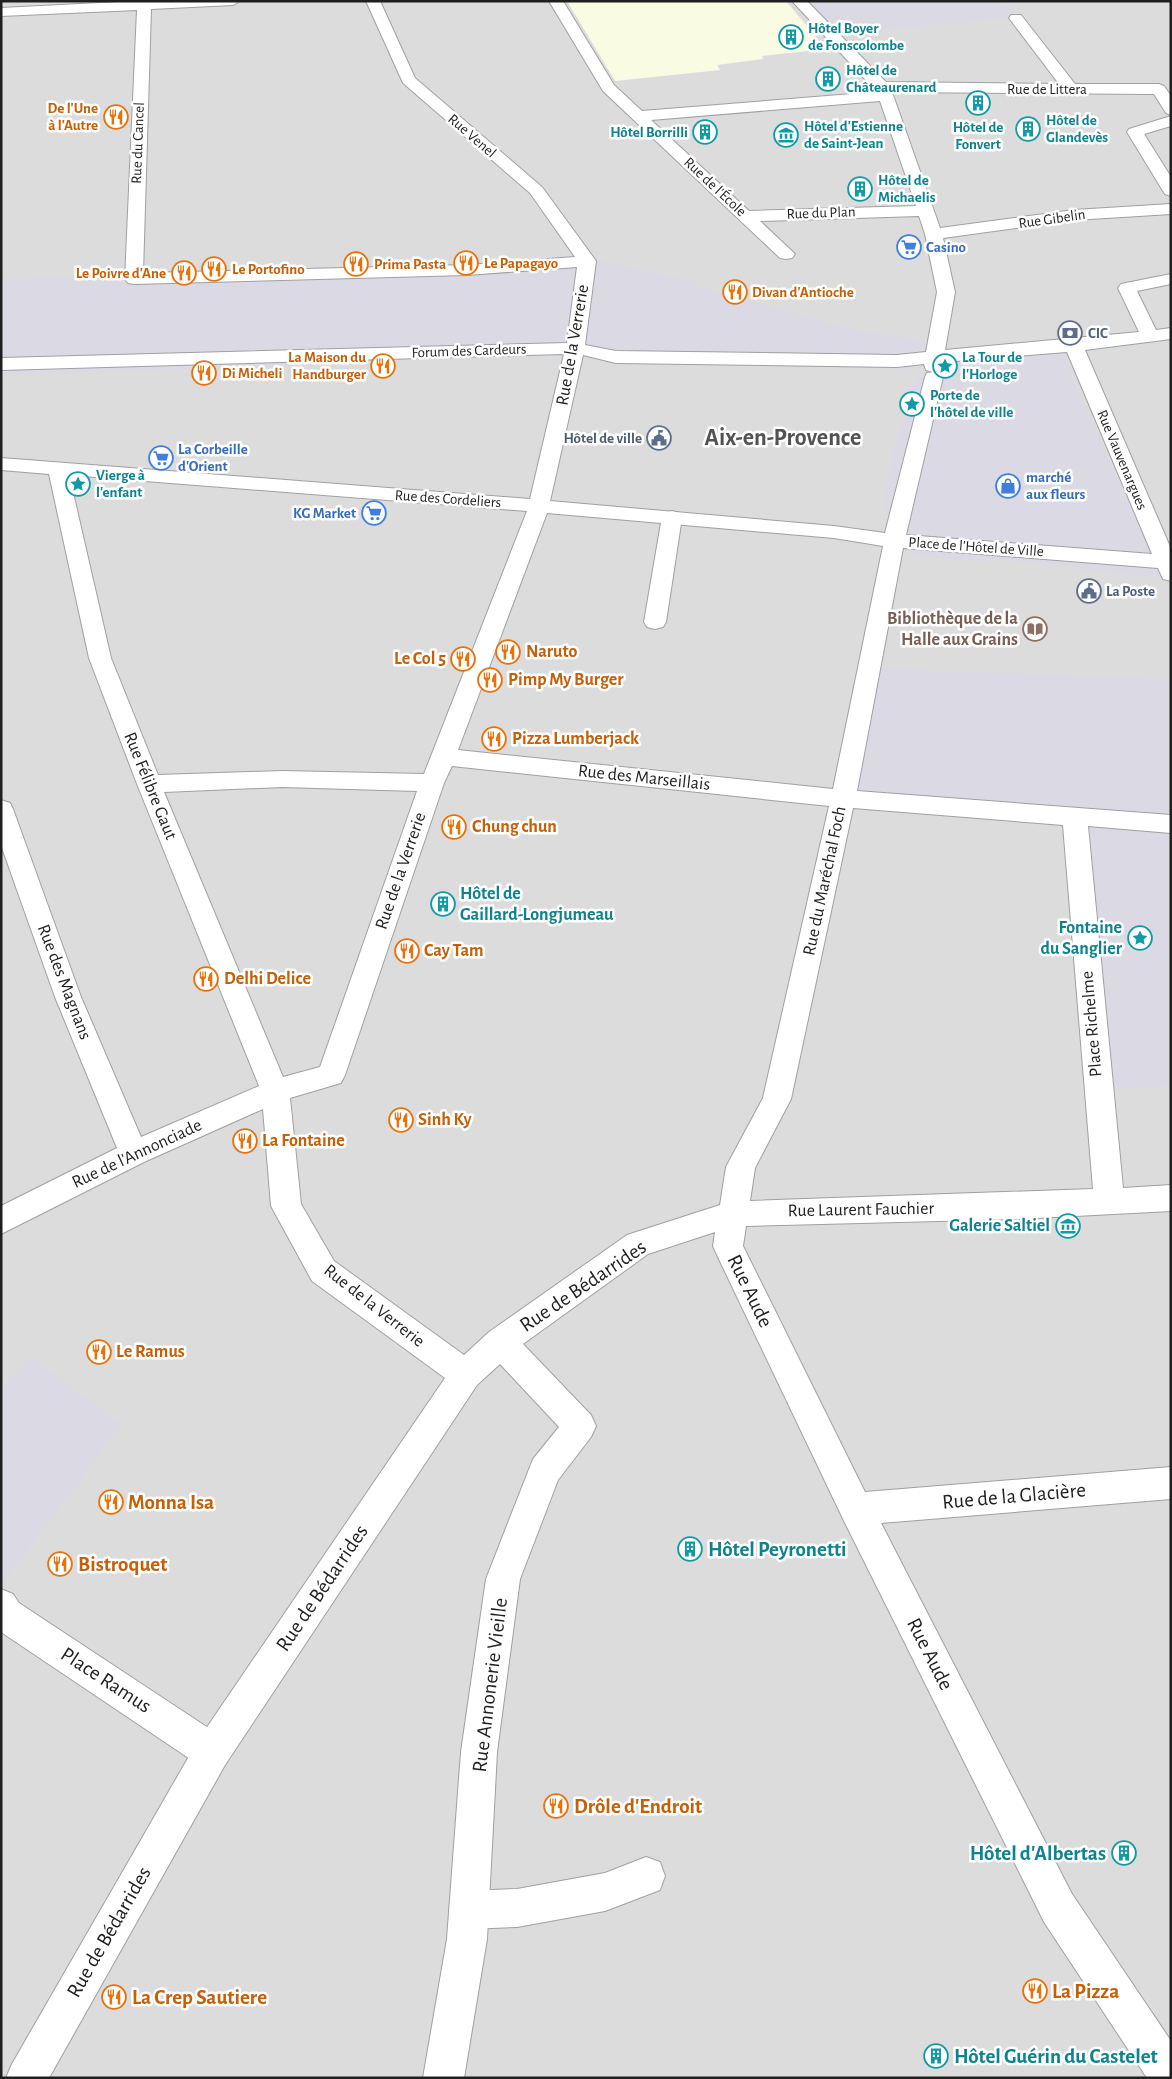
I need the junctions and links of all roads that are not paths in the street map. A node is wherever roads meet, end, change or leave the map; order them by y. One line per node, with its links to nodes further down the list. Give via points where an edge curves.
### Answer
1 (233, 1): 6 (street)
2 (372, 1): 20 (street, Rue Venel, via 408,80 536,190)
3 (556, 1): 12 (street, Rue de l'École, via 608,88)
4 (799, 1): 10 (street)
5 (45, 6): 6 (street); 7 (street)
6 (144, 7): 20 (street, Rue du Cancel, via 134,279 467,270)
7 (1, 12)
8 (1016, 18): 9 (street)
9 (1071, 89): 10 (street, Rue de Littera); 11 (street, Rue de Littera, via 1159,89)
10 (884, 92): 12 (street, Rue de Littera); 16 (street, Place de l'Hôtel de Ville)
11 (1171, 110)
12 (637, 116): 17 (street, Rue de l'École)
13 (1171, 121): 14 (street, via 1135,132)
14 (1171, 191)
15 (1171, 208): 18 (street, Rue Gibelin, via 1074,215)
16 (926, 210): 17 (street, Rue du Plan); 18 (street, Place de l'Hôtel de Ville)
17 (746, 216): 19 (street, Rue de l'École)
18 (934, 234): 27 (street, Place de l'Hôtel de Ville, via 946,292)
19 (786, 254)
20 (587, 261): 25 (street, Rue de la Verrerie)
21 (1171, 279): 23 (street, via 1127,288)
22 (1171, 333): 23 (street)
23 (1150, 336): 24 (street)
24 (1074, 346): 27 (street); 33 (street, Rue Vauvenargues)
25 (575, 348): 26 (street, Forum des Cardeurs); 27 (street, Forum des Cardeurs, via 616,358 897,362); 30 (street, Rue de la Verrerie)
26 (1, 364)
27 (934, 367): 32 (street, Place de l'Hôtel de Ville)
28 (1, 464): 29 (street, Rue des Cordeliers)
29 (58, 470): 30 (street, Rue des Cordeliers); 37 (street, Rue Félibre Gaut, via 100,658)
30 (539, 506): 31 (street, Rue des Cordeliers); 35 (street, Rue de la Verrerie)
31 (672, 518): 32 (street, Rue des Cordeliers, via 834,532); 34 (street)
32 (894, 541): 33 (street, Place de l'Hôtel de Ville); 38 (street, Rue du Maréchal Foch)
33 (1168, 568)
34 (655, 622)
35 (444, 757): 36 (street, Rue de la Verrerie); 38 (street, Rue des Marseillais)
36 (432, 783): 37 (street, via 282,779); 42 (street, Rue de la Verrerie, via 331,1075)
37 (148, 784): 42 (street, Rue Félibre Gaut)
38 (844, 799): 40 (street); 46 (street, Rue du Maréchal Foch, via 777,1099 741,1167)
39 (1, 809): 43 (street, Rue des Magnans, via 68,997)
40 (1075, 817): 41 (street); 45 (street, Place Richelme)
41 (1171, 824)
42 (275, 1091): 43 (street, Rue de l'Annonciade); 49 (street, Rue de la Verrerie, via 286,1206 324,1270)
43 (134, 1153): 47 (street, Rue de l'Annonciade)
44 (1171, 1198): 45 (street, Rue Laurent Fauchier)
45 (1109, 1201): 46 (street, Rue Laurent Fauchier)
46 (732, 1214): 48 (street, Rue de Bédarrides, via 638,1244); 51 (street, Rue Aude, via 728,1246)
47 (1, 1221)
48 (500, 1342): 49 (street, Rue de Bédarrides); 55 (street, Rue Annonerie Vieille, via 580,1426 545,1470 503,1579 479,1752)
49 (466, 1375): 53 (street, Rue de Bédarrides)
50 (1171, 1483): 51 (street, Rue de la Glacière)
51 (856, 1509): 58 (street, Rue Aude, via 1058,1908)
52 (1, 1606): 53 (street, Place Ramus, via 7,1615)
53 (212, 1752): 56 (street, Rue de Bédarrides)
54 (646, 1876): 55 (street, via 606,1892 517,1908)
55 (468, 1910): 57 (street, Rue Annonerie Vieille, via 467,1939)
56 (26, 2078)
57 (443, 2078)
58 (1171, 2078)

